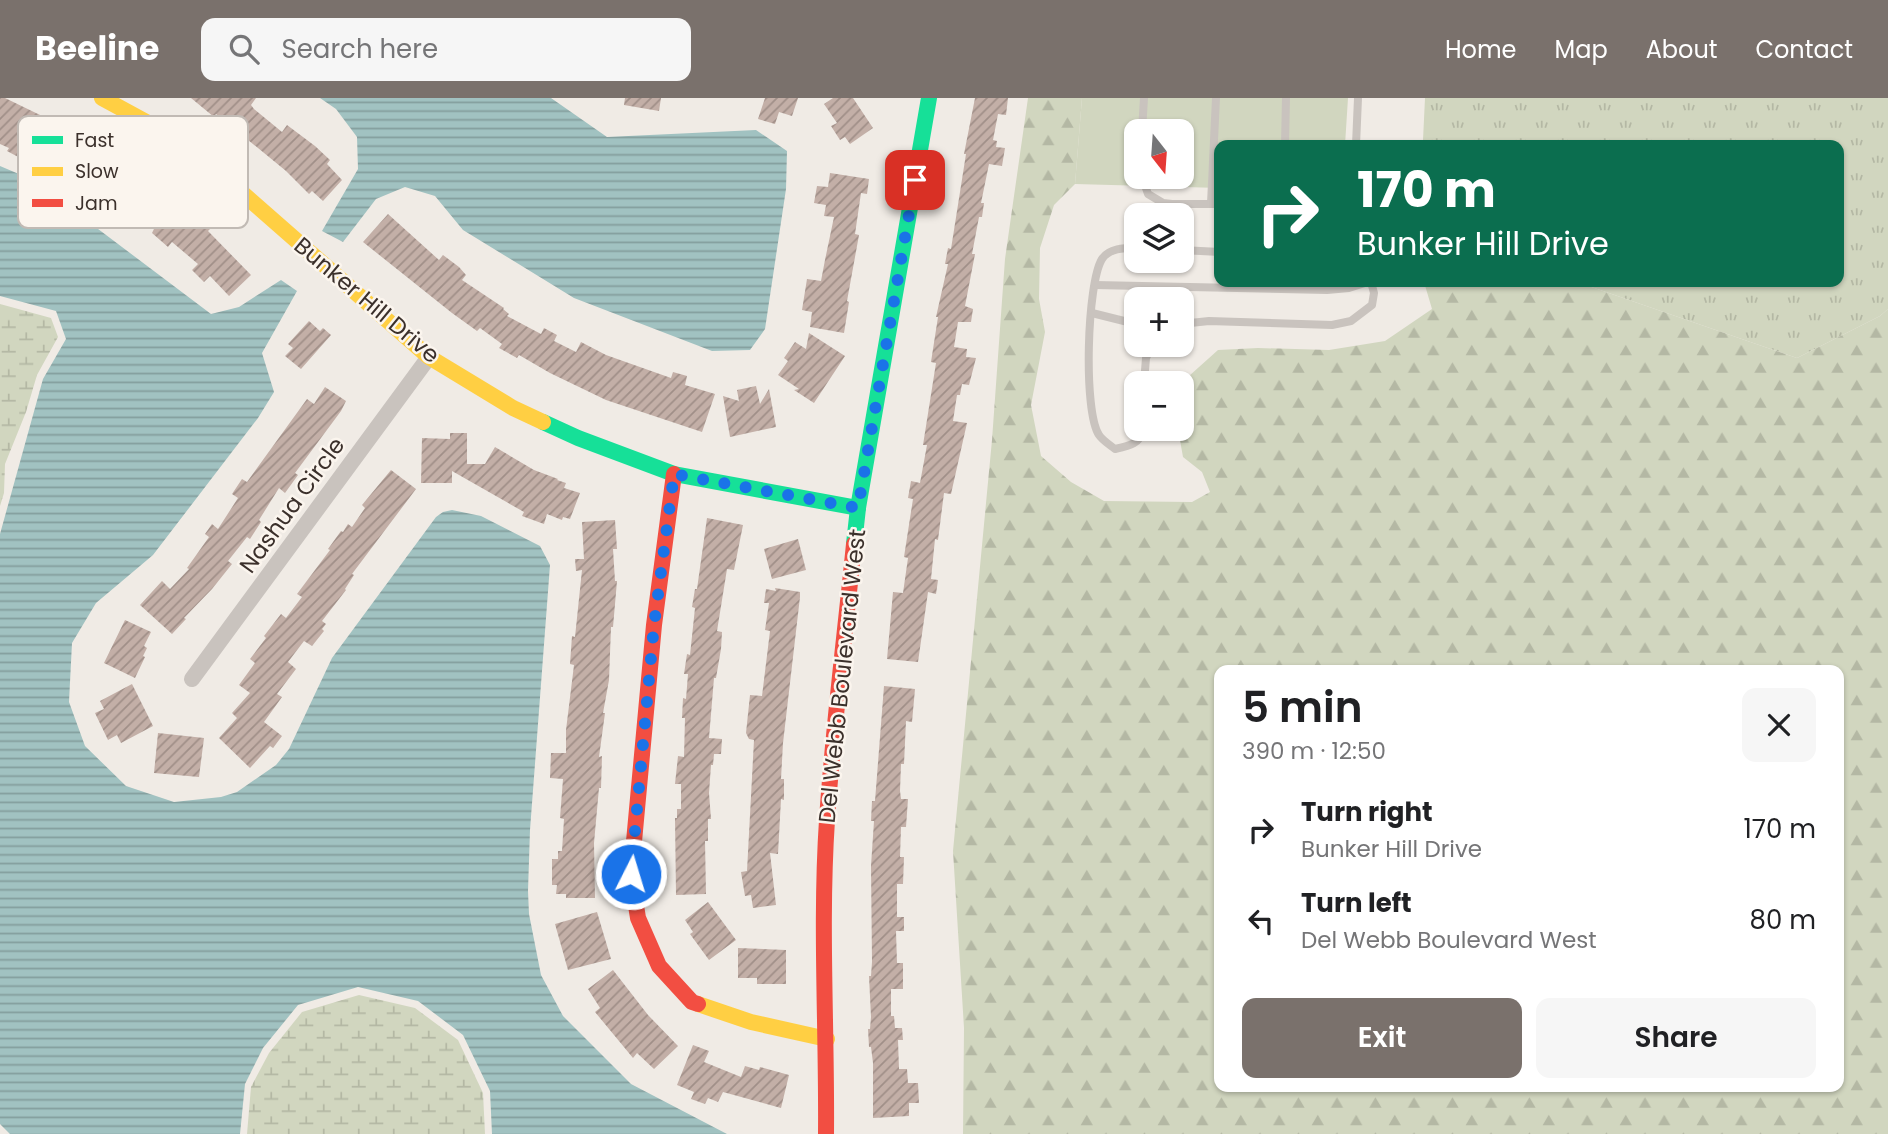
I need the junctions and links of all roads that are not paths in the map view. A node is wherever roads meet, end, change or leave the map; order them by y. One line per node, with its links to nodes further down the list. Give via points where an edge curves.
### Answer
1 (103, 98): 7 (street, Bunker Hill Drive)
2 (929, 98): 27 (street, Del Webb Boulevard West)
3 (1144, 98): 8 (lane)
4 (1216, 98): 9 (lane)
5 (1286, 98): 10 (lane)
6 (1358, 98): 11 (lane)
7 (136, 116)
8 (1143, 119)
9 (1216, 140)
10 (1285, 140)
11 (1356, 140)
12 (1146, 189): 14 (lane, via 1163,203)
13 (248, 198): 24 (street, Bunker Hill Drive)
14 (1214, 204)
15 (1124, 250): 18 (lane, via 1107,253 1101,260)
16 (1194, 251): 17 (lane)
17 (1214, 252)
18 (1095, 285): 19 (lane); 21 (lane)
19 (1352, 287)
20 (1371, 287): 23 (lane, via 1372,305 1357,317 1332,325)
21 (1092, 313): 22 (lane); 25 (lane, via 1087,379 1094,423 1099,436 1115,449)
22 (1124, 321)
23 (1194, 323)
24 (429, 357): 26 (street, Bunker Hill Drive, via 513,408); 28 (street, Nashua Circle)
25 (1138, 441)
26 (674, 474): 27 (street, Bunker Hill Drive); 29 (street, via 654,625 631,874 638,918 659,966 692,1002)
27 (858, 508): 29 (street, Del Webb Boulevard West, via 827,820 823,937)
28 (192, 680)
29 (827, 1040): 30 (street, Del Webb Boulevard West)
30 (825, 1134)

